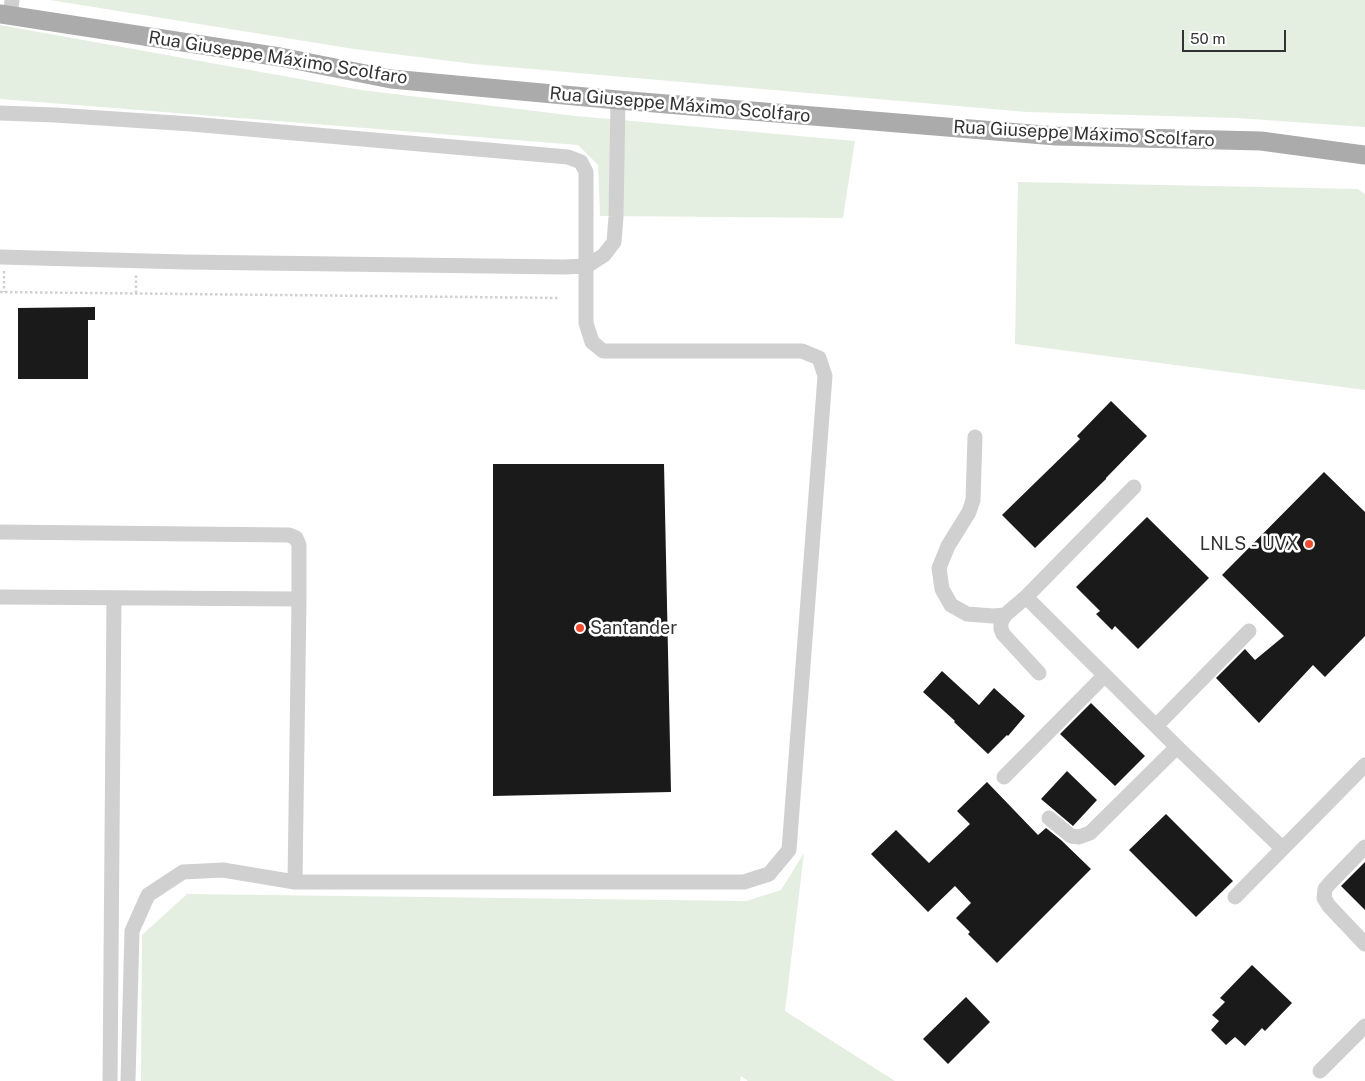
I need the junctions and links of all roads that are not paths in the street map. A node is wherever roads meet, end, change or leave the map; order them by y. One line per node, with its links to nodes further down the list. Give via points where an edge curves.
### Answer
1 (7, 10): 2 (main road, Rua Giuseppe Máximo Scolfaro, via 390,79)
2 (618, 100): 4 (main road, Rua Giuseppe Máximo Scolfaro, via 1056,136 1261,141); 6 (lane, via 614,242 604,255)
3 (0, 113): 6 (lane, via 190,124 568,157 580,162 586,172)
4 (1365, 155)
5 (2, 257): 6 (lane)
6 (587, 266): 25 (lane, via 586,323 592,342 603,351 802,351 819,358 825,376 789,850 769,874 744,882)
7 (975, 437): 14 (lane, via 973,500 939,568 942,589 951,605 967,614)
8 (1134, 487): 11 (lane)
9 (0, 532): 13 (lane, via 289,535 296,538 299,545)
10 (0, 597): 12 (lane)
11 (1026, 597): 14 (lane); 17 (lane)
12 (114, 598): 13 (lane); 30 (lane)
13 (299, 599): 25 (lane)
14 (1005, 615): 16 (lane, via 1001,622 1003,634)
15 (1249, 631): 18 (lane)
16 (1039, 673)
17 (1104, 675): 18 (lane); 21 (lane)
18 (1156, 726): 19 (lane)
19 (1177, 747): 22 (lane, via 1090,833 1071,836); 24 (lane)
20 (1365, 765): 24 (lane)
21 (1004, 777)
22 (1049, 818)
23 (1365, 846): 27 (lane, via 1325,889 1324,898)
24 (1282, 848): 26 (lane)
25 (295, 882): 31 (lane, via 223,870 183,872 148,895 132,931)
26 (1235, 897)
27 (1365, 944)
28 (1365, 1026): 29 (lane)
29 (1320, 1071)
30 (110, 1081)
31 (128, 1081)

